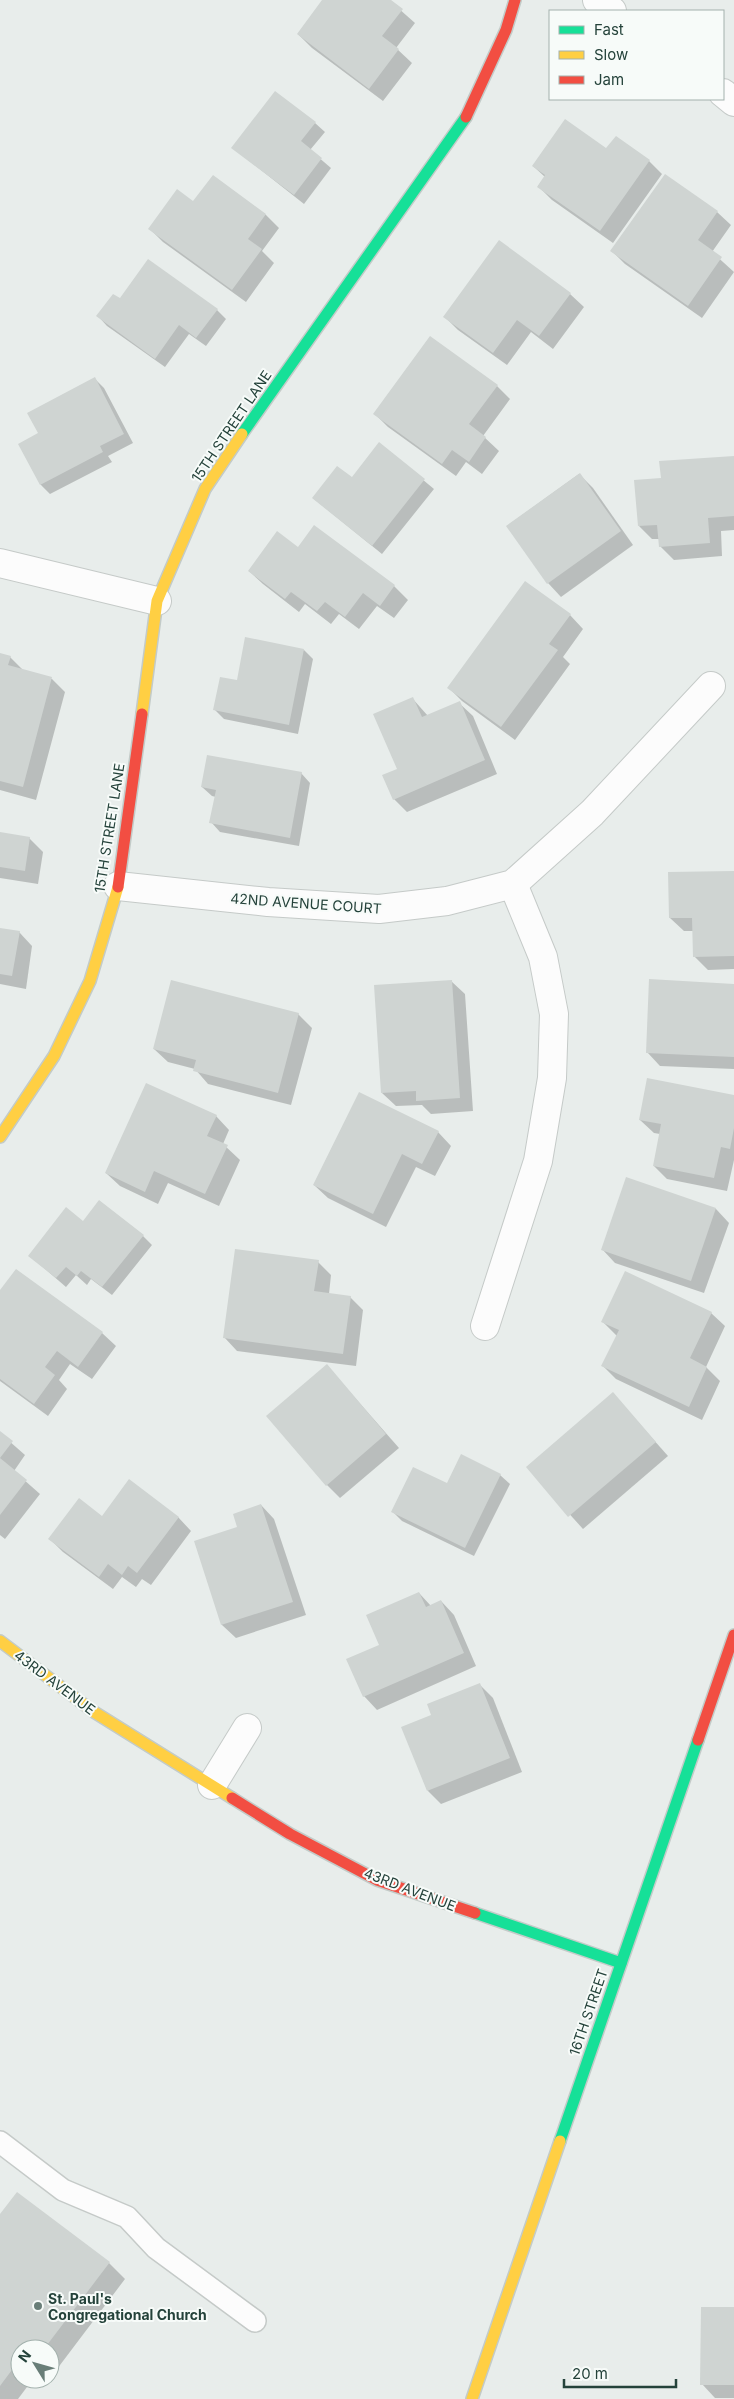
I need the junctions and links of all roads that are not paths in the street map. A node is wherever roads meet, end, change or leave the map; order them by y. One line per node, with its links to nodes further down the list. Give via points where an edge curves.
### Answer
1 (515, 0): 7 (street, 15TH STREET LANE, via 506,30 463,124 205,489)
2 (597, 0): 3 (street)
3 (611, 10)
4 (724, 94): 5 (street)
5 (734, 102)
6 (0, 563): 7 (street)
7 (157, 601): 10 (street, 15TH STREET LANE)
8 (710, 686): 9 (street, 42ND AVENUE COURT, via 592,813)
9 (512, 884): 10 (street, 42ND AVENUE COURT, via 447,901 379,909 268,902); 12 (street, via 542,957 554,1014 552,1078 538,1161)
10 (118, 886): 11 (street, 15TH STREET LANE, via 90,981 54,1056)
11 (0, 1137)
12 (485, 1326)
13 (734, 1635): 17 (street, 16TH STREET)
14 (0, 1641): 16 (street, 43RD AVENUE, via 94,1712)
15 (247, 1728): 16 (street)
16 (212, 1785): 17 (street, 43RD AVENUE, via 290,1834 377,1880)
17 (621, 1963): 20 (street, 16TH STREET)
18 (0, 2142): 19 (lane, via 63,2190 127,2217 156,2248)
19 (255, 2321)
20 (472, 2399)

